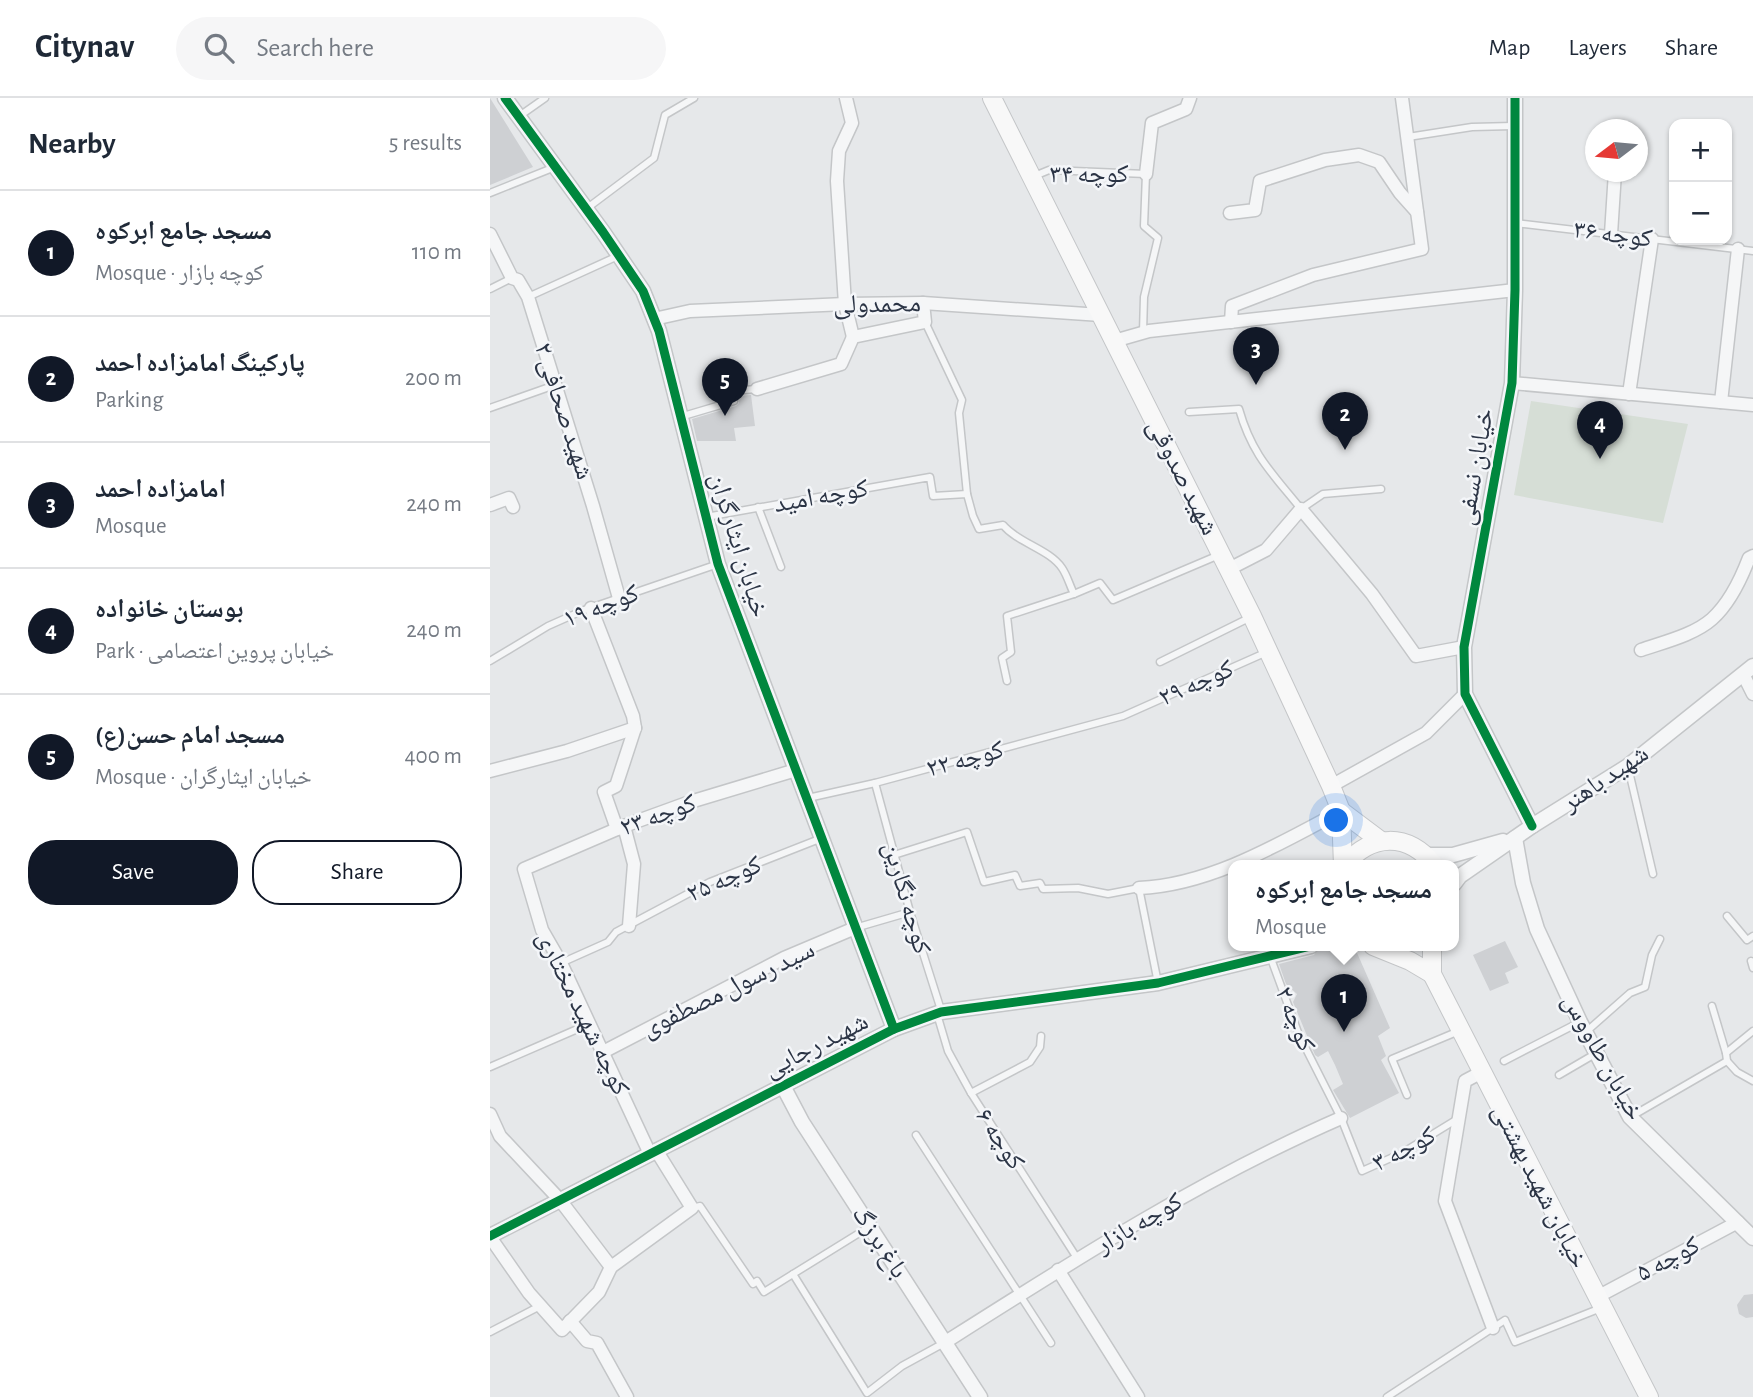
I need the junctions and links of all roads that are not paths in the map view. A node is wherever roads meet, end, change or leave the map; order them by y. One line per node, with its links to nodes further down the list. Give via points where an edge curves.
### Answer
1 (505, 98): 9 (street, خیابان ایثارگران)
2 (545, 98): 9 (lane)
3 (694, 98): 17 (lane, via 665,115 654,158)
4 (846, 98): 32 (street, via 852,123 839,151 837,181)
5 (992, 98): 14 (main road, شهید صدوقی)
6 (1190, 98): 13 (street, via 1186,109 1152,123)
7 (1402, 98): 11 (street)
8 (1515, 98): 10 (street, خیابان نسفی)
9 (518, 117): 12 (street, خیابان ایثارگران)
10 (1515, 126): 11 (lane); 20 (street, خیابان نسفی)
11 (1408, 137): 19 (street)
12 (555, 167): 16 (lane); 17 (street, خیابان ایثارگران)
13 (1146, 174): 14 (lane, کوچه ۳۴, via 1049,170); 37 (lane, via 1144,226 1158,238 1143,297)
14 (1032, 177): 33 (main road, شهید صدوقی)
15 (1614, 182): 22 (street)
16 (490, 193)
17 (586, 209): 26 (street, خیابان ایثارگران)
18 (1230, 213): 19 (street, via 1255,210 1261,181 1325,160 1359,155 1379,162)
19 (1418, 213): 36 (street, via 1422,249 1313,275 1231,306)
20 (1515, 223): 22 (lane, کوچه ۳۶); 29 (street, خیابان نسفی)
21 (490, 234): 27 (street, شهید صحافی ۲)
22 (1611, 234): 23 (lane, کوچه ۳۶)
23 (1651, 239): 24 (lane, کوچه ۳۶); 43 (street)
24 (1738, 250): 25 (lane, کوچه ۳۶); 44 (street)
25 (1753, 251)
26 (619, 255): 30 (lane); 34 (street, خیابان ایثارگران, via 643,291)
27 (512, 278): 28 (lane); 30 (street, شهید صحافی ۲)
28 (490, 289)
29 (1515, 290): 36 (street); 40 (street, خیابان نسفی)
30 (528, 297): 41 (street, شهید صحافی ۲)
31 (923, 303): 32 (street, محمدولی); 33 (street, محمدولی); 35 (street)
32 (845, 304): 34 (street, محمدولی, via 690,311); 38 (street)
33 (1101, 315): 39 (main road, شهید صدوقی)
34 (654, 319): 48 (street, خیابان ایثارگران)
35 (925, 322): 38 (street); 50 (lane, via 962,400 959,413)
36 (1231, 322): 37 (street)
37 (1143, 332): 39 (street)
38 (853, 337): 42 (street, via 841,364)
39 (1114, 341): 57 (main road, شهید صدوقی)
40 (1511, 383): 43 (street); 64 (street, خیابان نسفی)
41 (555, 385): 46 (lane); 61 (street, شهید صحافی ۲)
42 (757, 389): 48 (lane, via 731,391 734,401)
43 (1629, 394): 44 (street)
44 (1721, 402): 45 (street)
45 (1753, 405)
46 (490, 408)
47 (1189, 412): 54 (lane, via 1238,409 1256,455)
48 (680, 417): 55 (street, خیابان ایثارگران)
49 (1381, 489): 54 (lane, via 1323,494)
50 (967, 494): 53 (lane, کوچه امید, via 933,496 930,477); 60 (lane, via 979,529 1003,525 1062,567)
51 (490, 505): 52 (street, via 509,498)
52 (513, 507)
53 (758, 507): 55 (lane, کوچه امید); 59 (lane)
54 (1301, 509): 57 (street, via 1266,550); 64 (street, via 1372,594 1416,656)
55 (705, 517): 58 (street, خیابان ایثارگران)
56 (1753, 556): 65 (street, via 1741,582 1712,619)
57 (1225, 561): 60 (lane, via 1112,600 1100,583); 63 (main road, شهید صدوقی)
58 (718, 564): 61 (lane, کوچه ۱۹); 76 (street, خیابان ایثارگران)
59 (781, 567)
60 (1074, 594): 70 (lane, via 1007,615 1011,652 1002,659)
61 (619, 598): 62 (lane, کوچه ۱۹)
62 (591, 608): 67 (lane, کوچه ۱۹, via 548,626); 74 (street)
63 (1252, 616): 66 (main road, شهید صدوقی); 68 (lane)
64 (1464, 647): 71 (street, خیابان نسفی)
65 (1641, 650)
66 (1269, 651): 73 (lane, کوچه ۲۹); 79 (main road, شهید صدوقی)
67 (490, 662)
68 (1160, 662)
69 (1748, 670): 72 (street); 75 (street, شهید باهنر)
70 (1007, 681)
71 (1465, 694): 79 (street, via 1426,733); 82 (street, خیابان نسفی)
72 (1753, 694)
73 (1123, 716): 78 (lane, کوچه ۲۲)
74 (635, 728): 77 (street); 83 (street, via 616,786 604,792)
75 (1628, 766): 82 (street, شهید باهنر); 94 (lane)
76 (796, 770): 80 (street, خیابان ایثارگران); 83 (street, کوچه ۲۳)
77 (490, 771)
78 (875, 783): 80 (lane, کوچه ۲۲); 87 (lane, کوچه نگارین)
79 (1331, 786): 81 (main road, شهید صدوقی)
80 (806, 798): 84 (street, خیابان ایثارگران)
81 (1341, 811): 86 (main road); 88 (street); 89 (main road, شهید صدوقی)
82 (1532, 825): 85 (street, شهید باهنر)
83 (620, 828): 93 (street, کوچه ۲۳); 99 (street, via 634,864)
84 (822, 838): 99 (lane, کوچه ۲۵, via 710,883); 100 (street, خیابان ایثارگران)
85 (1515, 838): 91 (street); 95 (street, شهید باهنر); 113 (street, خیابان طاووس, via 1537,929)
86 (1381, 841): 90 (main road); 91 (main road, via 1413,846)
87 (894, 855): 96 (lane, via 967,832 984,882 1015,875 1020,886 1040,883 1044,889 1078,888 1108,894); 97 (lane, کوچه نگارین)
88 (1246, 860)
89 (1343, 860)
90 (1348, 860)
91 (1431, 860)
92 (1228, 868): 96 (street, via 1159,888)
93 (524, 869): 107 (street, کوچه شهید مختاری, via 542,930)
94 (1653, 874)
95 (1459, 877)
96 (1139, 888): 109 (lane)
97 (910, 912): 100 (lane); 111 (lane, کوچه نگارین)
98 (1727, 916): 101 (lane, via 1747,940)
99 (629, 926): 107 (lane, via 608,942)
100 (855, 928): 114 (street, خیابان ایثارگران); 118 (street, سید رسول مصطفوی, via 784,958)
101 (1753, 936)
102 (1660, 939): 113 (lane, via 1645,987)
103 (1283, 951): 106 (street, شهید رجایی)
104 (1385, 951): 108 (main road)
105 (1432, 951): 108 (main road)
106 (1270, 956): 109 (street, شهید رجایی); 132 (lane, کوچه ۲, via 1299,1035)
107 (561, 963): 112 (street, کوچه شهید مختاری)
108 (1432, 974): 115 (main road, خیابان شهید بهشتی)
109 (1158, 983): 111 (street, شهید رجایی)
110 (1712, 1006): 120 (lane)
111 (939, 1013): 114 (street, شهید رجایی); 128 (lane, کوچه ۶, via 948,1051)
112 (589, 1024): 118 (street, کوچه شهید مختاری); 123 (lane)
113 (1583, 1027): 119 (street, خیابان طاووس); 121 (lane)
114 (894, 1029): 127 (street, شهید رجایی)
115 (1461, 1030): 124 (main road, خیابان شهید بهشتی); 129 (lane, via 1392,1059)
116 (1753, 1031): 120 (lane)
117 (1041, 1036): 128 (lane, via 1030,1062)
118 (603, 1052): 135 (street, کوچه شهید مختاری)
119 (1597, 1053): 125 (lane); 131 (street, خیابان طاووس)
120 (1726, 1053): 122 (lane)
121 (1504, 1061)
122 (1727, 1062): 126 (lane); 131 (lane)
123 (490, 1067)
124 (1482, 1072): 133 (street, via 1465,1081); 147 (main road, خیابان شهید بهشتی)
125 (1559, 1075)
126 (1753, 1080)
127 (783, 1086): 135 (street, شهید رجایی); 139 (street, باغ برزگ)
128 (971, 1093): 142 (lane, کوچه ۶)
129 (1407, 1096)
130 (490, 1114): 136 (street, via 500,1136)
131 (1630, 1117): 138 (street, خیابان طاووس)
132 (1341, 1118): 133 (lane, کوچه ۳, via 1362,1171); 142 (street, کوچه بازار, via 1242,1164)
133 (1459, 1118): 150 (street, via 1445,1201)
134 (916, 1135): 146 (lane)
135 (653, 1152): 136 (street, شهید رجایی); 137 (street, کوچه شهید مختاری)
136 (560, 1200): 140 (street, شهید رجایی); 143 (street)
137 (692, 1208): 143 (street); 145 (lane, via 700,1206 753,1284 757,1281 764,1292)
138 (1738, 1222): 141 (street, خیابان طاووس); 147 (street, کوچه ۵)
139 (869, 1226): 145 (lane); 152 (street, باغ برزگ)
140 (490, 1237): 148 (street)
141 (1753, 1238)
142 (1077, 1258): 144 (street, کوچه بازار)
143 (611, 1267): 149 (street, via 599,1292)
144 (1058, 1270): 146 (street, کوچه بازار); 156 (street)
145 (793, 1273): 152 (lane, via 867,1392)
146 (1020, 1295): 152 (street, کوچه بازار); 153 (lane)
147 (1600, 1302): 150 (lane, via 1515,1342 1505,1320); 158 (main road, خیابان شهید بهشتی)
148 (541, 1306): 149 (street, via 562,1330); 151 (lane)
149 (570, 1321): 154 (street, via 587,1341 597,1343)
150 (1493, 1328): 157 (lane)
151 (490, 1332)
152 (944, 1343): 155 (street, باغ برزگ)
153 (1051, 1343)
154 (627, 1397)
155 (980, 1397)
156 (1138, 1397)
157 (1387, 1397)
158 (1649, 1397)

